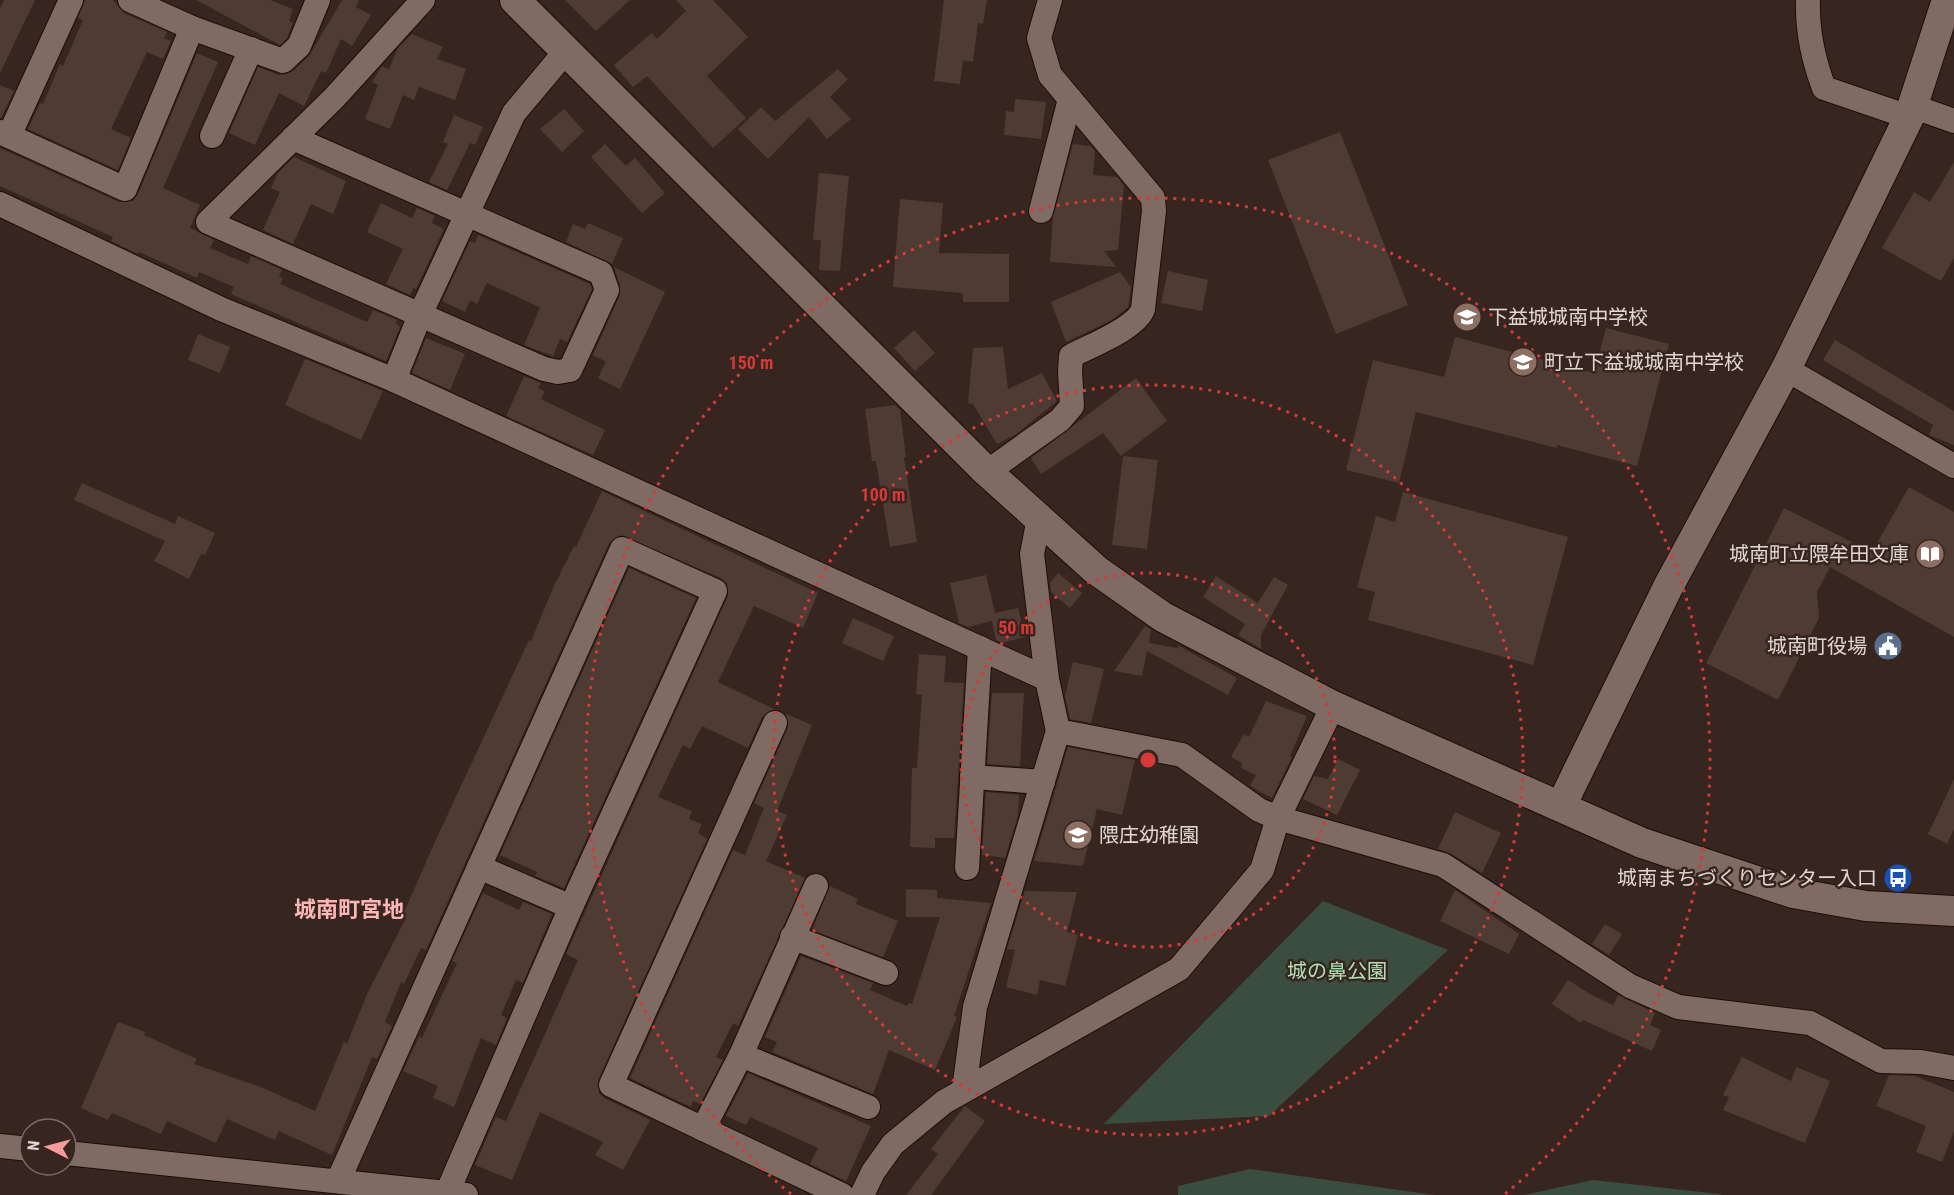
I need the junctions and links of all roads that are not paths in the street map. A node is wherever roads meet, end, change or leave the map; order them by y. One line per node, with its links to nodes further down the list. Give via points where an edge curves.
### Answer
1 (71, 0): 16 (street)
2 (130, 0): 9 (street)
3 (318, 0): 11 (street, via 299,46 283,61)
4 (423, 0): 18 (street)
5 (515, 0): 12 (street)
6 (1050, 0): 13 (street, via 1039,38 1050,75)
7 (1808, 0): 14 (street, via 1814,62 1824,88)
8 (1947, 0): 14 (street)
9 (159, 6): 10 (street)
10 (192, 28): 11 (street); 16 (street, via 125,189)
11 (251, 49): 17 (street)
12 (566, 51): 21 (street, via 514,113); 26 (street)
13 (1070, 99): 20 (street); 26 (street, via 1153,198 1143,309 1131,324 1071,356 1072,406 1060,420)
14 (1910, 112): 15 (street); 23 (street)
15 (1954, 121)
16 (4, 134)
17 (212, 136)
18 (293, 138): 21 (street); 22 (street, via 208,222)
19 (0, 204): 24 (street, via 220,309)
20 (1041, 211)
21 (467, 216): 22 (street); 22 (street, via 601,273 607,290 570,370 544,369)
22 (420, 315): 24 (street)
23 (1786, 369): 25 (street); 35 (street, via 1668,587)
24 (394, 380): 28 (street)
25 (1954, 466)
26 (987, 472): 27 (street)
27 (1039, 518): 29 (street, via 1032,554); 30 (street, via 1096,570 1163,617)
28 (980, 648): 29 (street); 33 (street)
29 (1047, 679): 32 (street)
30 (1334, 706): 35 (street); 36 (street)
31 (775, 723): 48 (street, via 611,1085)
32 (1058, 731): 34 (street); 36 (street, via 1182,755 1259,810)
33 (972, 777): 34 (street); 38 (street)
34 (1043, 782): 46 (street, via 975,1007)
35 (1561, 806): 41 (street, via 1642,843 1793,893 1866,906)
36 (1278, 818): 45 (street, via 1443,865 1630,986 1677,1007 1810,1023 1881,1061); 46 (street, via 1262,870 1179,969)
37 (479, 867): 40 (street); 40 (street, via 622,549 715,591); 52 (street)
38 (967, 868)
39 (816, 886): 42 (street)
40 (571, 907): 53 (street)
41 (1954, 911)
42 (792, 937): 43 (street); 44 (street)
43 (886, 973)
44 (741, 1055): 47 (street); 48 (street)
45 (1954, 1068)
46 (964, 1090): 55 (street, via 893,1144)
47 (868, 1107)
48 (703, 1129): 54 (street)
49 (0, 1146): 50 (street)
50 (18, 1148)
51 (78, 1154): 52 (street)
52 (338, 1181): 53 (street)
53 (456, 1194)
54 (842, 1195)
55 (862, 1195)

